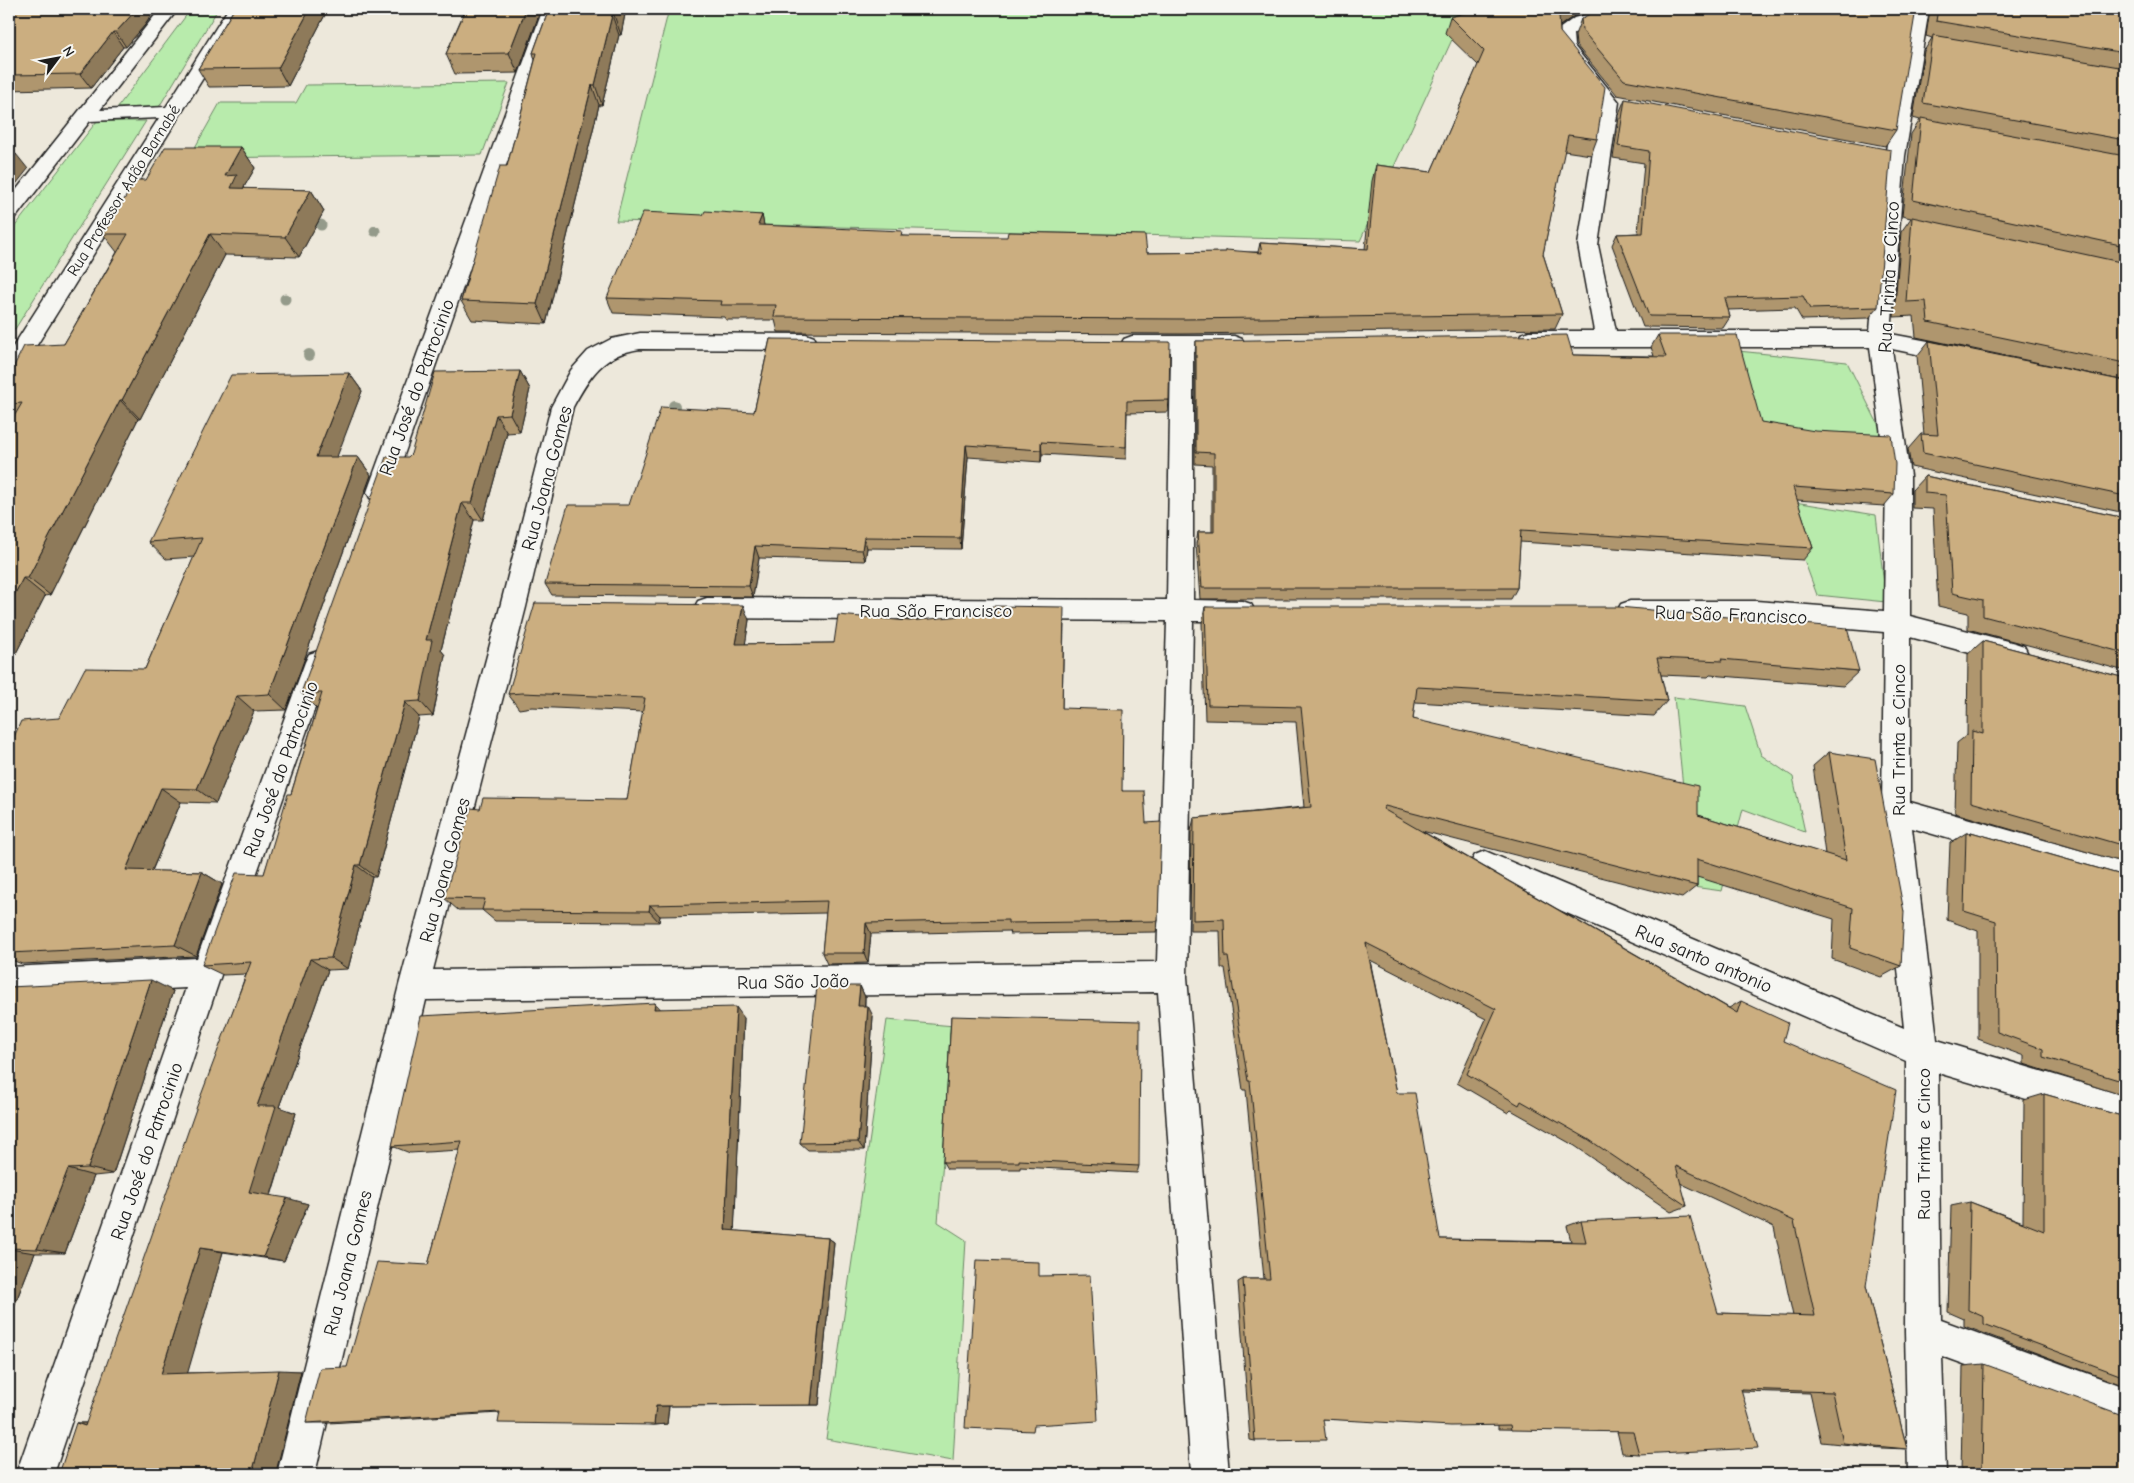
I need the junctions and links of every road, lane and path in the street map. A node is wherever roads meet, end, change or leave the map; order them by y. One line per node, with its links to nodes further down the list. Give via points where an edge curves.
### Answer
1 (170, 9): 7 (street)
2 (237, 9): 6 (street, Rua Professor Adão Barnabé)
3 (552, 9): 19 (street, Rua José do Patrocinio)
4 (1625, 9): 9 (street, via 1580,22 1564,32 1565,47 1618,104 1588,245)
5 (1920, 9): 12 (street, Rua Trinta e Cinco, via 1925,44 1908,126 1885,154 1899,223)
6 (172, 112): 7 (street); 10 (street, Rua Professor Adão Barnabé)
7 (86, 116): 8 (street)
8 (9, 212)
9 (1606, 337): 11 (street); 12 (street)
10 (18, 339): 18 (street, Rua Professor Adão Barnabé)
11 (1507, 339)
12 (1880, 339): 17 (street); 24 (street, Rua Trinta e Cinco, via 1908,478)
13 (827, 342): 33 (street, Rua Joana Gomes, via 640,341 619,344 596,357 579,376 562,407 523,607)
14 (1251, 343): 16 (street)
15 (1113, 344): 16 (street)
16 (1182, 344): 21 (street)
17 (1978, 359)
18 (9, 371)
19 (371, 514)
20 (682, 608): 21 (street, Rua São Francisco)
21 (1180, 611): 22 (street, Rua São Francisco); 31 (street)
22 (1269, 611)
23 (1607, 611): 24 (street, Rua São Francisco, via 1756,611)
24 (1898, 623): 26 (street, Rua São Francisco); 27 (street, Rua Trinta e Cinco)
25 (328, 635): 30 (street, Rua José do Patrocinio)
26 (2040, 660)
27 (1896, 810): 29 (street); 34 (street, Rua Trinta e Cinco)
28 (1485, 864): 34 (street, Rua santo antonio)
29 (2125, 876)
30 (207, 972): 32 (street); 38 (street, Rua José do Patrocinio)
31 (1172, 977): 33 (street, Rua São João); 40 (street)
32 (9, 982)
33 (414, 985): 39 (street, Rua Joana Gomes)
34 (1922, 1052): 35 (street, Rua santo antonio); 36 (street, Rua Trinta e Cinco)
35 (2125, 1112)
36 (1923, 1331): 37 (street); 41 (street, Rua Trinta e Cinco)
37 (2125, 1405)
38 (35, 1474)
39 (296, 1474)
40 (1210, 1474)
41 (1927, 1474)

